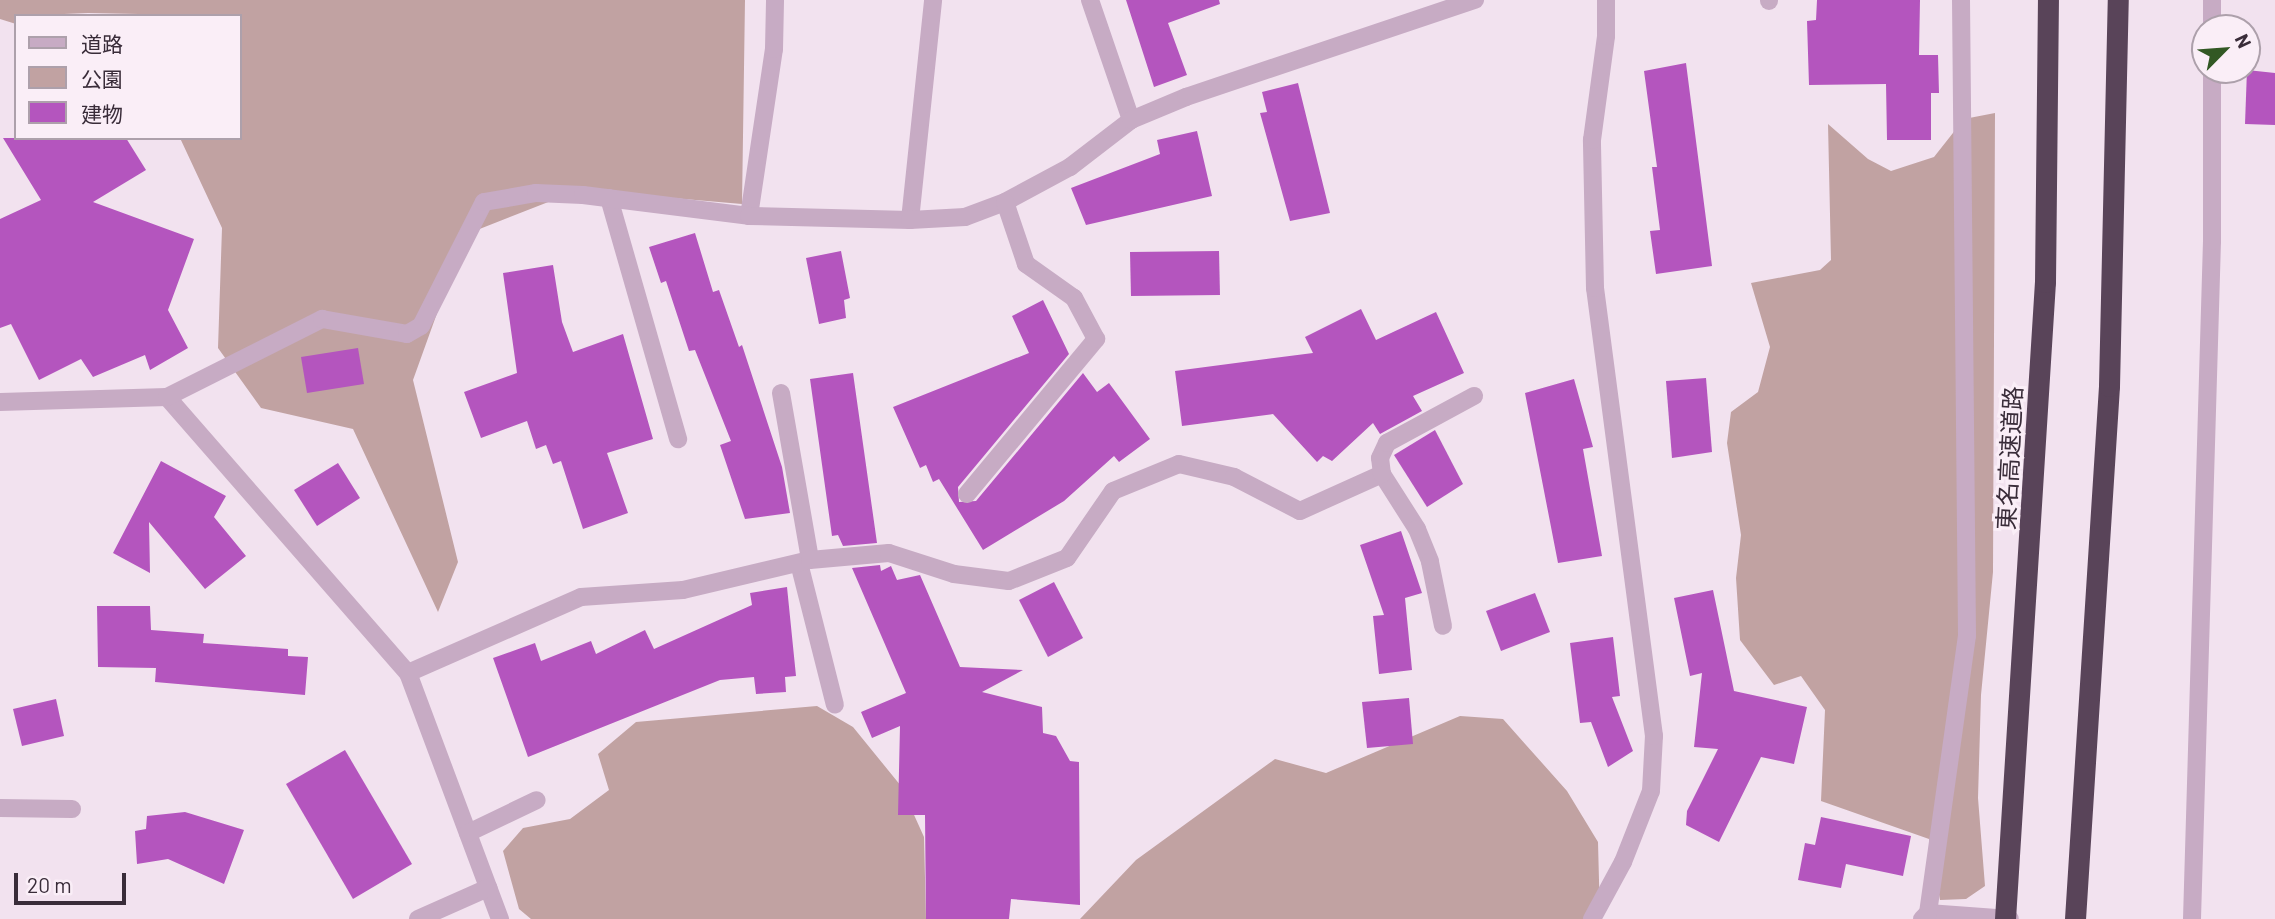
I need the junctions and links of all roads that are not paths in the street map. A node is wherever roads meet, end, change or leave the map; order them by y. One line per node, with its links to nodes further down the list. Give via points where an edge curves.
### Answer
1 (775, 0): 13 (street, via 774,48)
2 (933, 0): 14 (street)
3 (1090, 0): 10 (street)
4 (1475, 0): 10 (street, via 1303,55)
5 (1606, 0): 34 (street, via 1606,36 1592,141 1595,288 1654,736 1651,791 1623,862)
6 (1961, 0): 31 (street, via 1967,636)
7 (2048, 0): 35 (highway, 東名高速道路, via 2045,282)
8 (2118, 0): 36 (highway, via 2109,386)
9 (2212, 84): 37 (street, via 2212,241)
10 (1131, 120): 12 (street, via 1070,167)
11 (609, 198): 13 (street); 17 (street, via 536,193 484,202 421,326 407,334 322,319); 19 (street)
12 (1005, 202): 14 (street, via 965,217); 21 (street, via 1026,264 1074,298 1096,339)
13 (749, 216): 14 (street)
14 (910, 220)
15 (781, 393): 22 (street)
16 (1474, 396): 20 (street, via 1387,443 1380,458)
17 (167, 397): 18 (street); 24 (street)
18 (0, 402)
19 (678, 439)
20 (1382, 474): 22 (street, via 1300,511 1234,477 1180,464 1113,491 1067,558 1009,581 954,574 889,553); 23 (street, via 1417,529 1430,562)
21 (967, 494)
22 (804, 561): 24 (street, via 683,590 581,597); 25 (street)
23 (1443, 626)
24 (408, 673): 29 (street)
25 (835, 705)
26 (537, 800): 29 (street)
27 (0, 808): 28 (street)
28 (72, 809)
29 (468, 833): 30 (street)
30 (488, 888): 32 (street); 33 (street)
31 (1930, 915): 35 (street)
32 (418, 919)
33 (500, 919)
34 (1592, 919)
35 (2008, 919)
36 (2075, 919)
37 (2192, 919)

